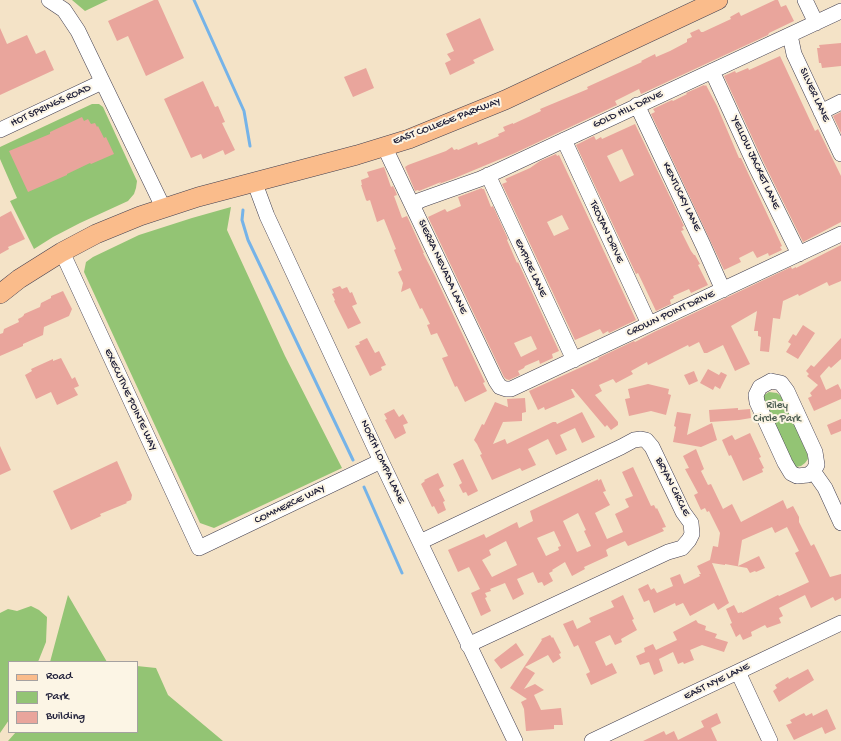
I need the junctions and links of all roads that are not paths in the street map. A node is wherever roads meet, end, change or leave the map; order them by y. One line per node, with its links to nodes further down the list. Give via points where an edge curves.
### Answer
1 (50, 0): 8 (street, via 64,10 73,22)
2 (718, 0): 14 (main road, EAST COLLEGE PARKWAY, via 505,100 430,131)
3 (805, 0): 5 (street)
4 (841, 11): 5 (street, GOLD HILL DRIVE)
5 (816, 23): 6 (street, GOLD HILL DRIVE)
6 (790, 35): 7 (street, GOLD HILL DRIVE); 11 (street, SILVER LANE, via 794,54)
7 (712, 71): 10 (street, GOLD HILL DRIVE); 22 (street, YELLOW JACKET LANE)
8 (102, 82): 12 (street, HOT SPRINGS ROAD); 19 (street)
9 (841, 102): 11 (street)
10 (637, 105): 13 (street, GOLD HILL DRIVE); 23 (street, KENTUCKY LANE)
11 (822, 112): 15 (street, SILVER LANE)
12 (0, 130)
13 (564, 140): 16 (street, GOLD HILL DRIVE); 25 (street, TROJAN DRIVE)
14 (384, 146): 17 (main road, EAST COLLEGE PARKWAY); 18 (street, SIERRA NEVADA LANE)
15 (841, 154)
16 (488, 175): 18 (street, GOLD HILL DRIVE); 26 (street, EMPIRE LANE)
17 (254, 181): 19 (main road, EAST COLLEGE PARKWAY); 28 (street, NORTH LOMPA LANE, via 267,216)
18 (412, 204): 27 (street, SIERRA NEVADA LANE)
19 (163, 207): 21 (main road, EAST COLLEGE PARKWAY, via 113,227)
20 (841, 234): 22 (street, CROWN POINT DRIVE)
21 (62, 252): 24 (main road, EAST COLLEGE PARKWAY); 32 (street, EXECUTIVE POINTE WAY)
22 (799, 254): 23 (street, CROWN POINT DRIVE)
23 (723, 290): 25 (street, CROWN POINT DRIVE)
24 (0, 294)
25 (649, 324): 26 (street, CROWN POINT DRIVE)
26 (574, 360): 27 (street, CROWN POINT DRIVE, via 511,389)
27 (500, 387)
28 (381, 461): 31 (street, NORTH LOMPA LANE); 32 (street, COMMERCE WAY)
29 (813, 471): 29 (street, via 808,475 797,476 791,473 785,464 757,402 756,395 763,384 771,381 781,383 787,391 815,452 817,465); 30 (street, via 825,488)
30 (841, 523)
31 (420, 542): 34 (street, NORTH LOMPA LANE); 34 (street, BRYAN CIRCLE, via 634,440 641,439 646,440 652,447 683,512 691,523 692,534 682,548 668,552)
32 (199, 548)
33 (841, 623): 35 (street, EAST NYE LANE)
34 (468, 645): 37 (street, NORTH LOMPA LANE)
35 (738, 672): 36 (street, EAST NYE LANE); 39 (street)
36 (610, 737): 38 (street, EAST NYE LANE)
37 (515, 741)
38 (592, 741)
39 (770, 741)

